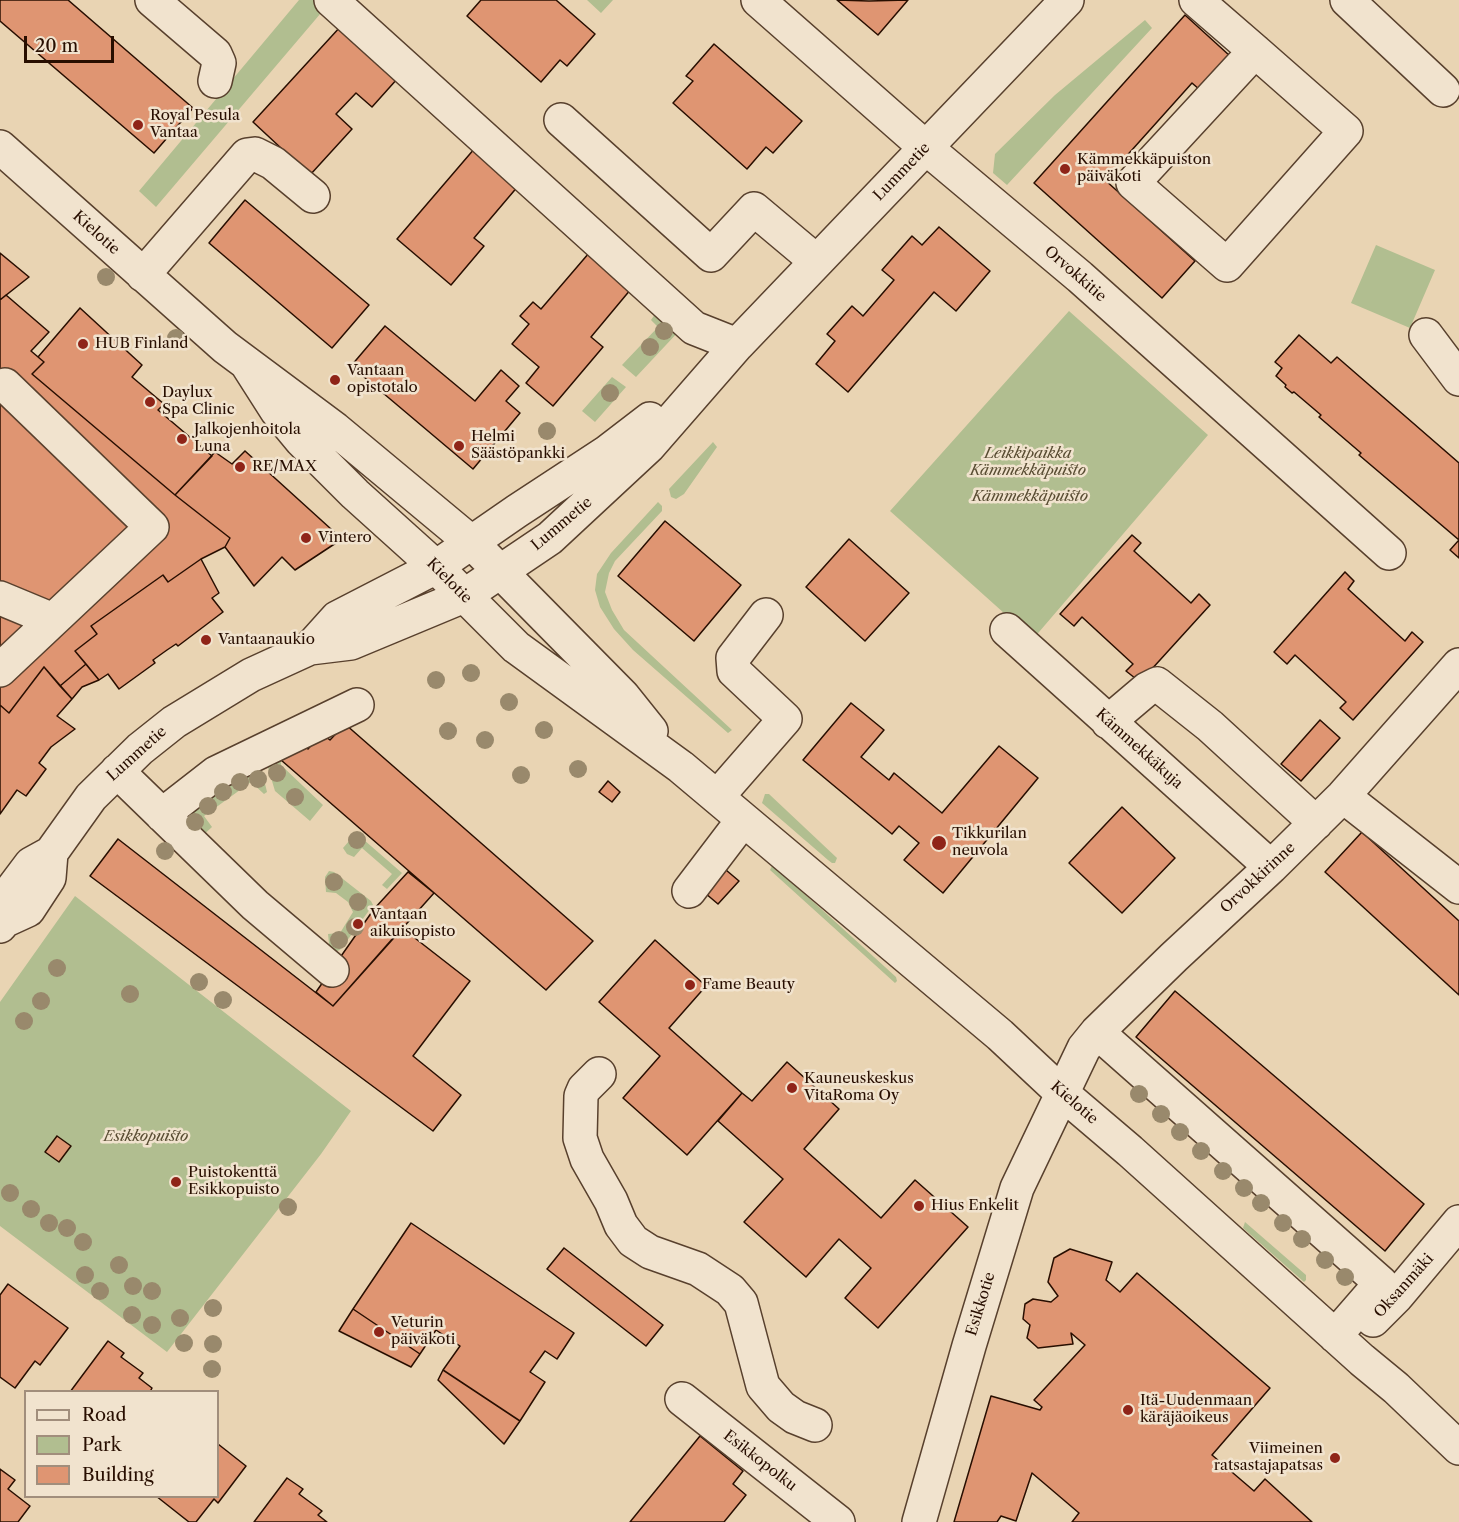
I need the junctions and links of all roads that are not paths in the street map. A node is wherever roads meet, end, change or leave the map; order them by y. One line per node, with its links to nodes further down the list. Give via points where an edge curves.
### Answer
1 (152, 0): 8 (street, via 215,54 219,63)
2 (331, 0): 17 (street, via 694,328)
3 (758, 0): 12 (street, Orvokkitie)
4 (1067, 0): 12 (street, Lummetie)
5 (1196, 0): 7 (street)
6 (1347, 0): 9 (street)
7 (1255, 51): 7 (street, via 1346,131 1227,265 1134,183)
8 (215, 81)
9 (1443, 90)
10 (561, 120): 14 (street, via 711,255 754,209)
11 (0, 147): 15 (street, Kielotie)
12 (925, 147): 14 (street, Lummetie); 22 (street, Orvokkitie, via 1080,277)
13 (314, 196): 15 (street, via 273,163 247,154)
14 (816, 261): 17 (street, Lummetie)
15 (143, 275): 18 (street, Kielotie)
16 (1426, 335): 19 (street)
17 (737, 345): 21 (street, Lummetie, via 607,452); 24 (street, Lummetie, via 649,446 550,538)
18 (247, 364): 21 (street, Kielotie, via 335,429); 23 (street, Kielotie, via 302,440)
19 (1459, 379)
20 (4, 385): 28 (street, via 152,527)
21 (472, 543): 23 (street, Lummetie); 24 (street, Kielotie)
22 (1389, 553)
23 (436, 567): 25 (street, Kielotie); 30 (street, Lummetie, via 337,618)
24 (500, 572): 25 (street, Lummetie); 35 (street, Kielotie, via 623,696)
25 (464, 596): 30 (street, Lummetie, via 351,643); 35 (street, Kielotie, via 516,647)
26 (0, 598): 28 (street)
27 (766, 615): 38 (street, via 733,658 734,672 785,719)
28 (53, 620): 32 (street)
29 (1007, 630): 34 (street, Kämmekkäkuja)
30 (310, 648): 36 (street, Lummetie, via 211,698 174,722)
31 (1459, 664): 37 (street, Orvokkirinne)
32 (0, 670)
33 (357, 705): 39 (street, via 216,773)
34 (1108, 722): 41 (street, via 1157,684 1210,726); 42 (street, Kämmekkäkuja)
35 (681, 767): 38 (street, Kielotie)
36 (117, 771): 39 (street); 45 (street, Lummetie, via 91,798 51,853 31,864 8,896)
37 (1343, 796): 41 (street, Orvokkirinne); 43 (street)
38 (717, 797): 40 (street, Kielotie)
39 (162, 815): 46 (street, via 255,905)
40 (743, 820): 44 (street); 49 (street, Kielotie, via 1000,1035)
41 (1316, 823): 42 (street, Orvokkirinne)
42 (1271, 867): 47 (street, Orvokkirinne)
43 (1451, 870)
44 (689, 891)
45 (1, 922)
46 (332, 970)
47 (1097, 1032): 49 (street, Orvokkirinne, via 1084,1048); 51 (street, via 1381,1283)
48 (599, 1074): 53 (street, via 581,1096 580,1138 621,1225 633,1241 650,1252 698,1269 730,1290 741,1303 763,1386 781,1407)
49 (1063, 1094): 51 (street, Kielotie); 56 (street, Esikkotie, via 1017,1188)
50 (1459, 1222): 51 (street, Oksanmäki, via 1397,1296)
51 (1341, 1342): 54 (street, Kielotie)
52 (682, 1399): 55 (street, Esikkopolku)
53 (815, 1425)
54 (1459, 1448)
55 (838, 1522)
56 (920, 1522)

